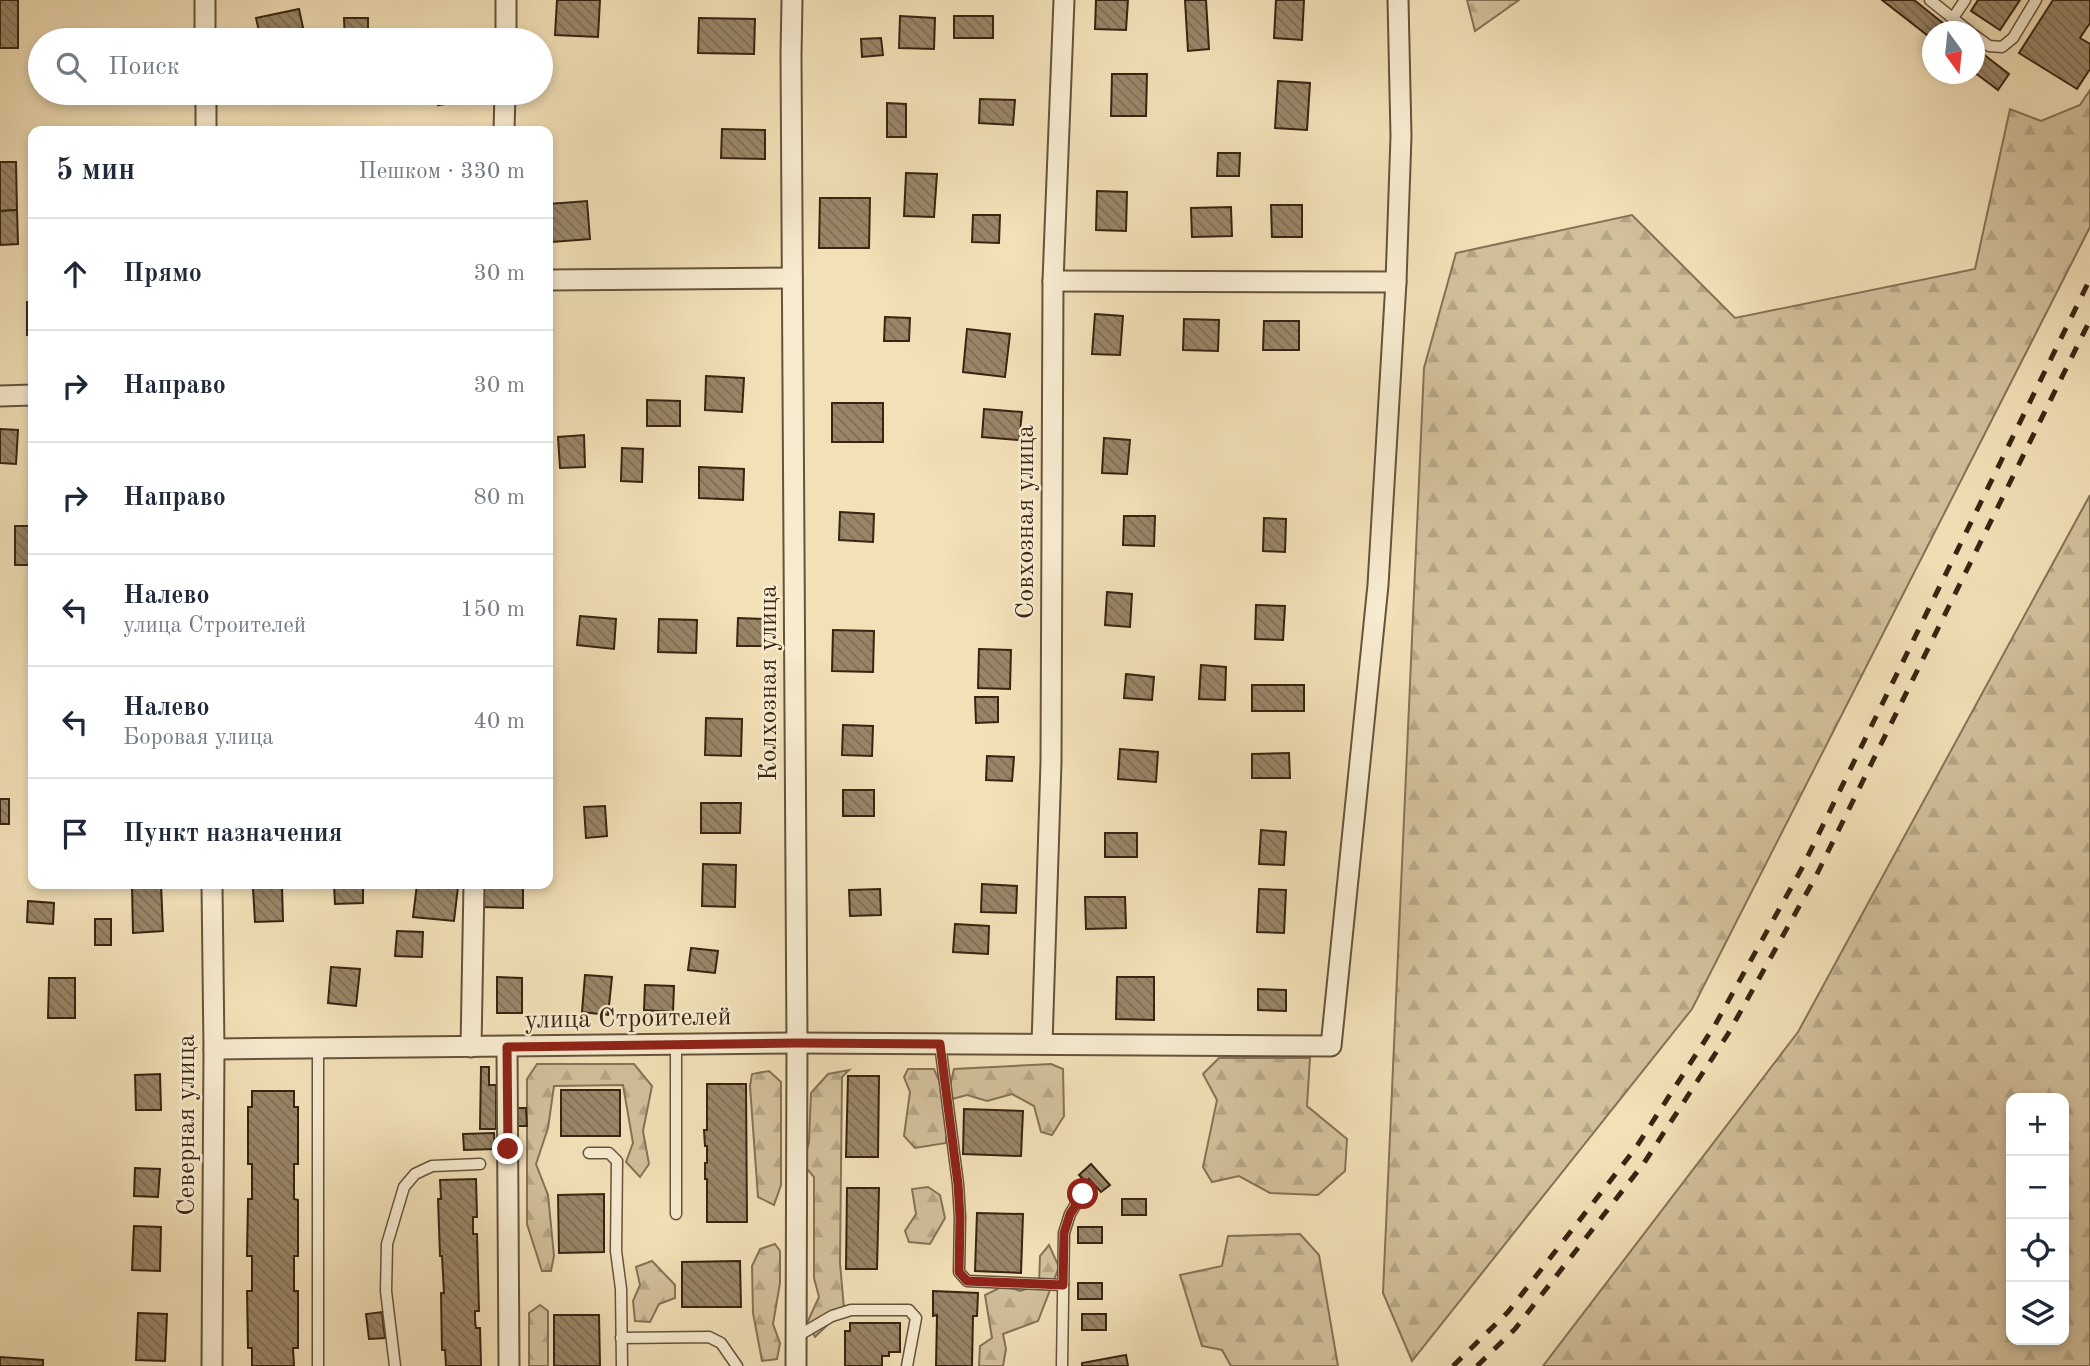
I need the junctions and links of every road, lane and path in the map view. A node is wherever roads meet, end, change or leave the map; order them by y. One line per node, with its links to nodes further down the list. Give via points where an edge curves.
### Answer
1 (205, 0): 11 (street)
2 (506, 0): 12 (street)
3 (792, 0): 18 (street, Колхозная улица)
4 (1064, 0): 20 (street, Совхозная улица)
5 (1398, 0): 21 (street, via 1401,136)
6 (1930, 0): 9 (lane)
7 (1965, 0): 9 (lane)
8 (2036, 0): 13 (lane, via 2013,38 2001,47)
9 (1953, 18): 10 (lane)
10 (1957, 21)
11 (205, 28)
12 (506, 28)
13 (1985, 43)
14 (206, 105): 16 (street)
15 (505, 105): 17 (street)
16 (206, 126)
17 (504, 126)
18 (792, 278): 19 (street); 26 (street, Колхозная улица)
19 (553, 280)
20 (1054, 281): 21 (street); 28 (street, Совхозная улица, via 1051,762)
21 (1396, 282): 28 (street, улица Строителей, via 1378,585 1331,1046)
22 (28, 395): 23 (street)
23 (0, 396)
24 (212, 889): 33 (street, Северная улица)
25 (474, 889): 30 (street)
26 (797, 1043): 27 (street, улица Строителей); 29 (street, улица Строителей); 39 (street, Колхозная улица)
27 (940, 1044): 28 (street, улица Строителей); 38 (lane, via 958,1184 959,1272 967,1281)
28 (1042, 1044)
29 (676, 1045): 31 (street, улица Строителей); 37 (lane)
30 (471, 1047): 31 (street, улица Строителей); 32 (street, улица Строителей)
31 (507, 1047): 44 (street)
32 (318, 1048): 33 (street, улица Строителей); 42 (lane)
33 (214, 1049): 41 (street, Северная улица)
34 (589, 1153): 40 (lane, via 609,1153 617,1161)
35 (480, 1164): 43 (lane, via 432,1166 404,1186 387,1244 386,1291)
36 (1083, 1194): 38 (lane, via 1064,1233)
37 (676, 1214)
38 (1063, 1285): 49 (lane)
39 (796, 1337): 47 (street, Колхозная улица); 48 (lane, via 851,1310 909,1310 916,1318)
40 (621, 1338): 45 (lane); 46 (lane, via 709,1338 721,1343)
41 (212, 1366)
42 (318, 1366)
43 (395, 1366)
44 (509, 1366)
45 (622, 1366)
46 (737, 1366)
47 (796, 1366)
48 (907, 1366)
49 (1062, 1366)

